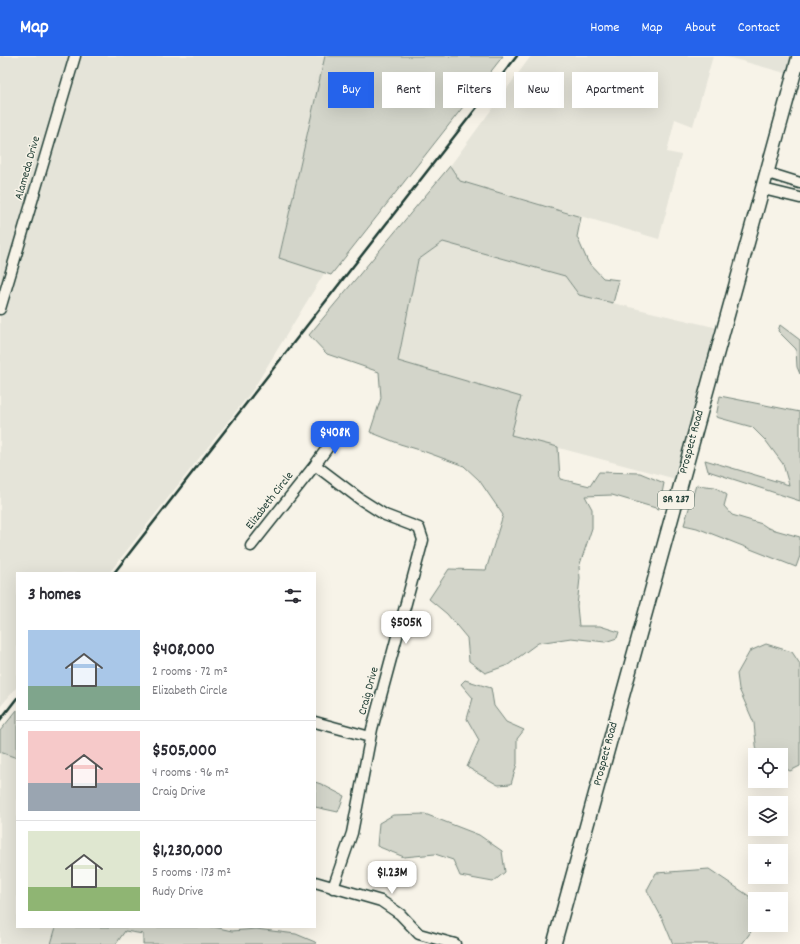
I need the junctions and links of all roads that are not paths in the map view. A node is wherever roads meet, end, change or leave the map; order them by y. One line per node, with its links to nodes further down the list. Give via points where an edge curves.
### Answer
1 (75, 56): 7 (street, Alameda Drive)
2 (799, 56): 3 (main road, Prospect Road / SR 237)
3 (768, 173): 4 (street); 5 (main road, Prospect Road / SR 237)
4 (800, 183)
5 (763, 189): 6 (street); 16 (main road, Prospect Road / SR 237)
6 (800, 198)
7 (0, 310)
8 (338, 433): 9 (street, Elizabeth Circle)
9 (315, 465): 10 (street, Elizabeth Circle); 12 (street, Craig Drive, via 385,515 419,528 423,540)
10 (251, 546)
11 (316, 722): 12 (street)
12 (370, 737): 14 (street, Craig Drive, via 352,833)
13 (316, 882): 14 (street)
14 (333, 888): 15 (street, via 381,901 400,914 419,934)
15 (455, 944)
16 (554, 944)

